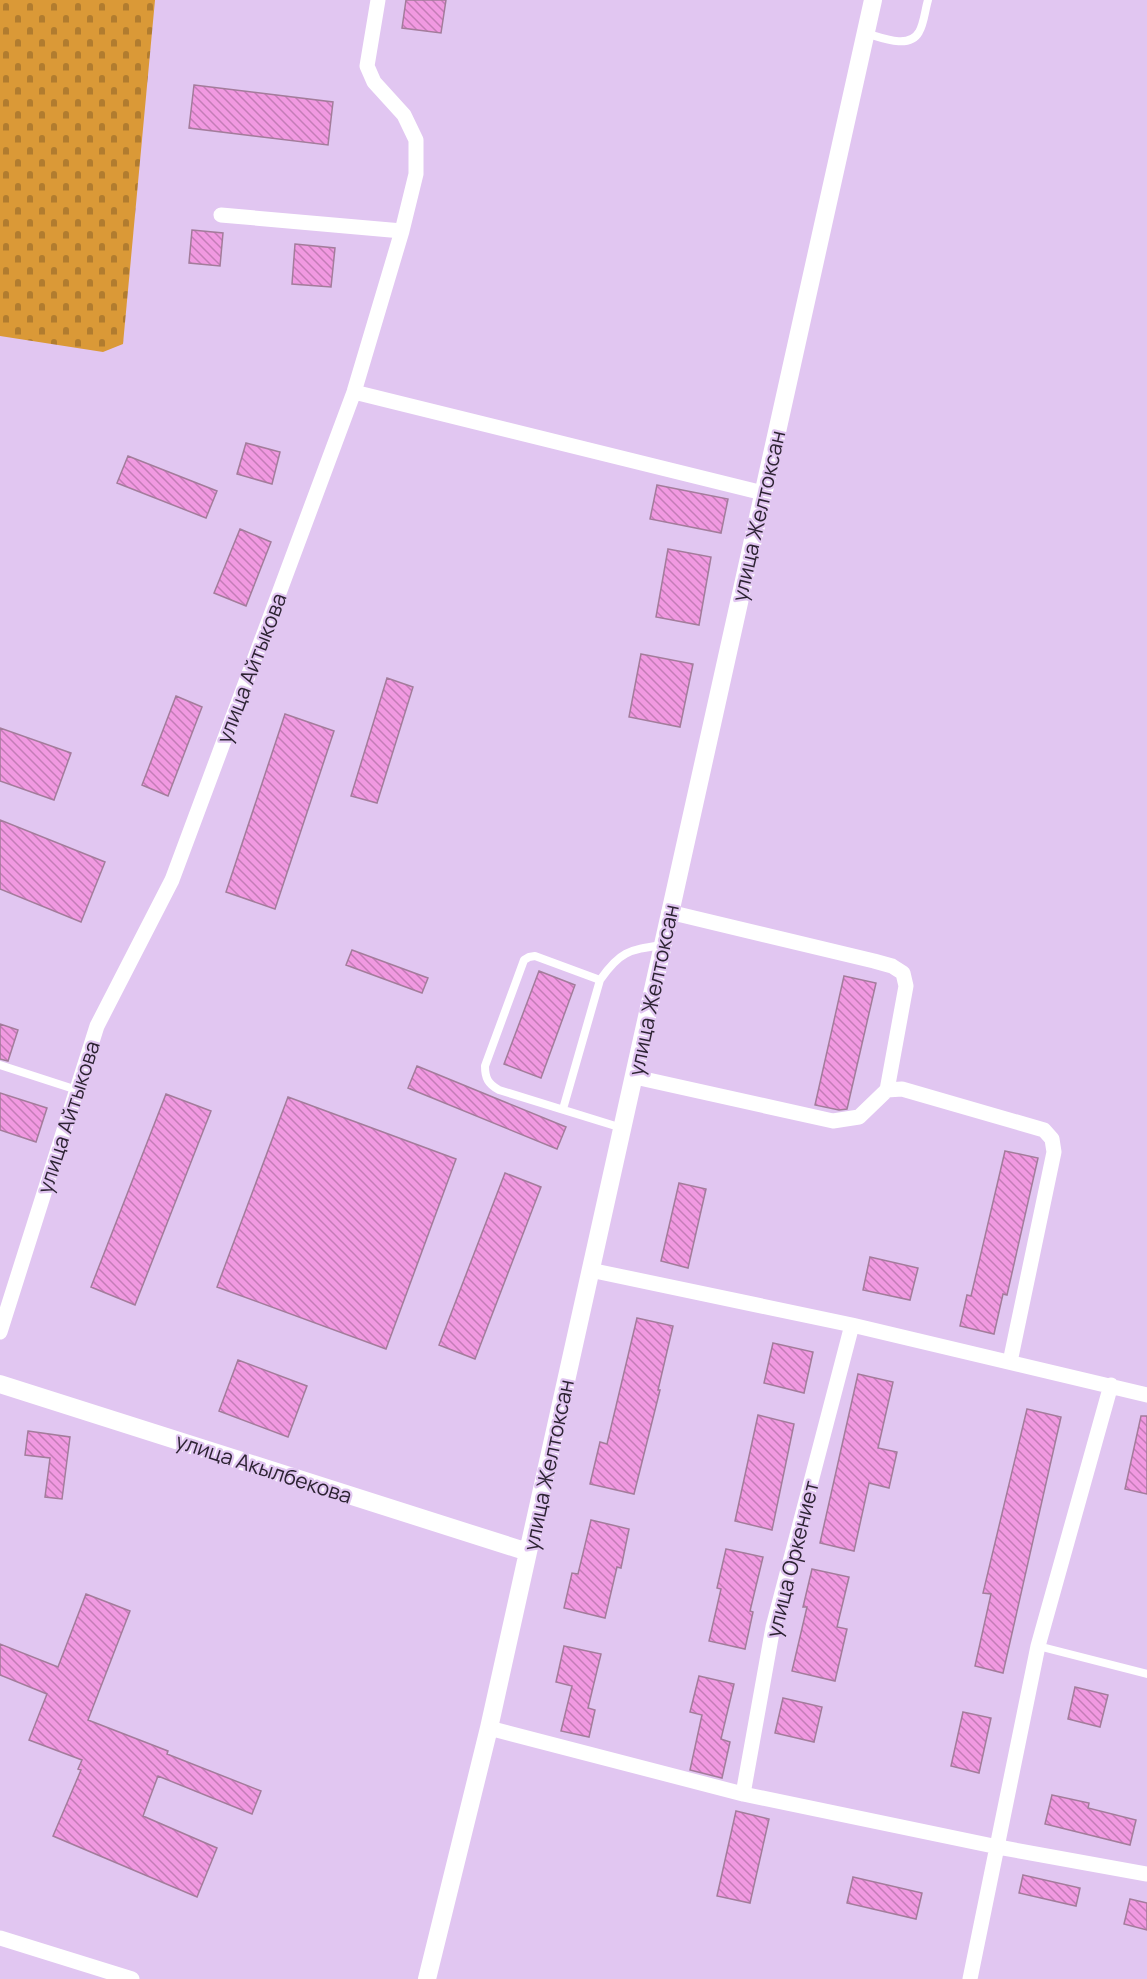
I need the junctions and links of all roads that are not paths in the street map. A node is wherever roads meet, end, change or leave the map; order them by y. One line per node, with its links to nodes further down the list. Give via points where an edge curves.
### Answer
1 (378, 0): 6 (street, улица Айтыкова, via 367,66 374,82 404,115 416,140 416,174)
2 (873, 0): 4 (street, улица Желтоксан)
3 (928, 0): 4 (lane, via 920,31 908,41)
4 (865, 33): 8 (street, улица Желтоксан)
5 (221, 215): 6 (street)
6 (402, 231): 7 (street, улица Айтыкова)
7 (354, 392): 8 (street); 14 (street, улица Айтыкова, via 172,880 97,1026)
8 (763, 493): 9 (street, улица Желтоксан)
9 (669, 912): 10 (street, улица Желтоксан); 15 (street, via 874,961 903,973 906,986)
10 (662, 945): 11 (lane, via 629,950); 13 (street, улица Желтоксан)
11 (600, 980): 16 (lane); 16 (lane, via 536,956 524,960 485,1066 485,1077 499,1090)
12 (0, 1065): 14 (lane)
13 (635, 1077): 15 (street, via 833,1121 859,1117); 17 (street, улица Желтоксан)
14 (77, 1090): 20 (street, улица Айтыкова)
15 (887, 1090): 21 (street, via 913,1091 1044,1130 1052,1139 1054,1152)
16 (563, 1109): 17 (lane)
17 (622, 1128): 18 (street, улица Желтоксан)
18 (590, 1270): 19 (street); 25 (street, улица Желтоксан)
19 (852, 1326): 21 (street); 29 (street, улица Оркениет, via 773,1627)
20 (0, 1332)
21 (1010, 1362): 23 (street)
22 (0, 1384): 25 (street, улица Акылбекова)
23 (1111, 1385): 24 (street); 26 (street)
24 (1147, 1395)
25 (528, 1552): 28 (street, улица Желтоксан)
26 (1038, 1646): 27 (lane); 30 (street)
27 (1147, 1674)
28 (489, 1728): 29 (street); 34 (street, улица Желтоксан)
29 (743, 1794): 30 (street)
30 (998, 1846): 31 (street); 35 (street)
31 (1147, 1874)
32 (0, 1938): 33 (street)
33 (132, 1979)
34 (427, 1979)
35 (970, 1979)

